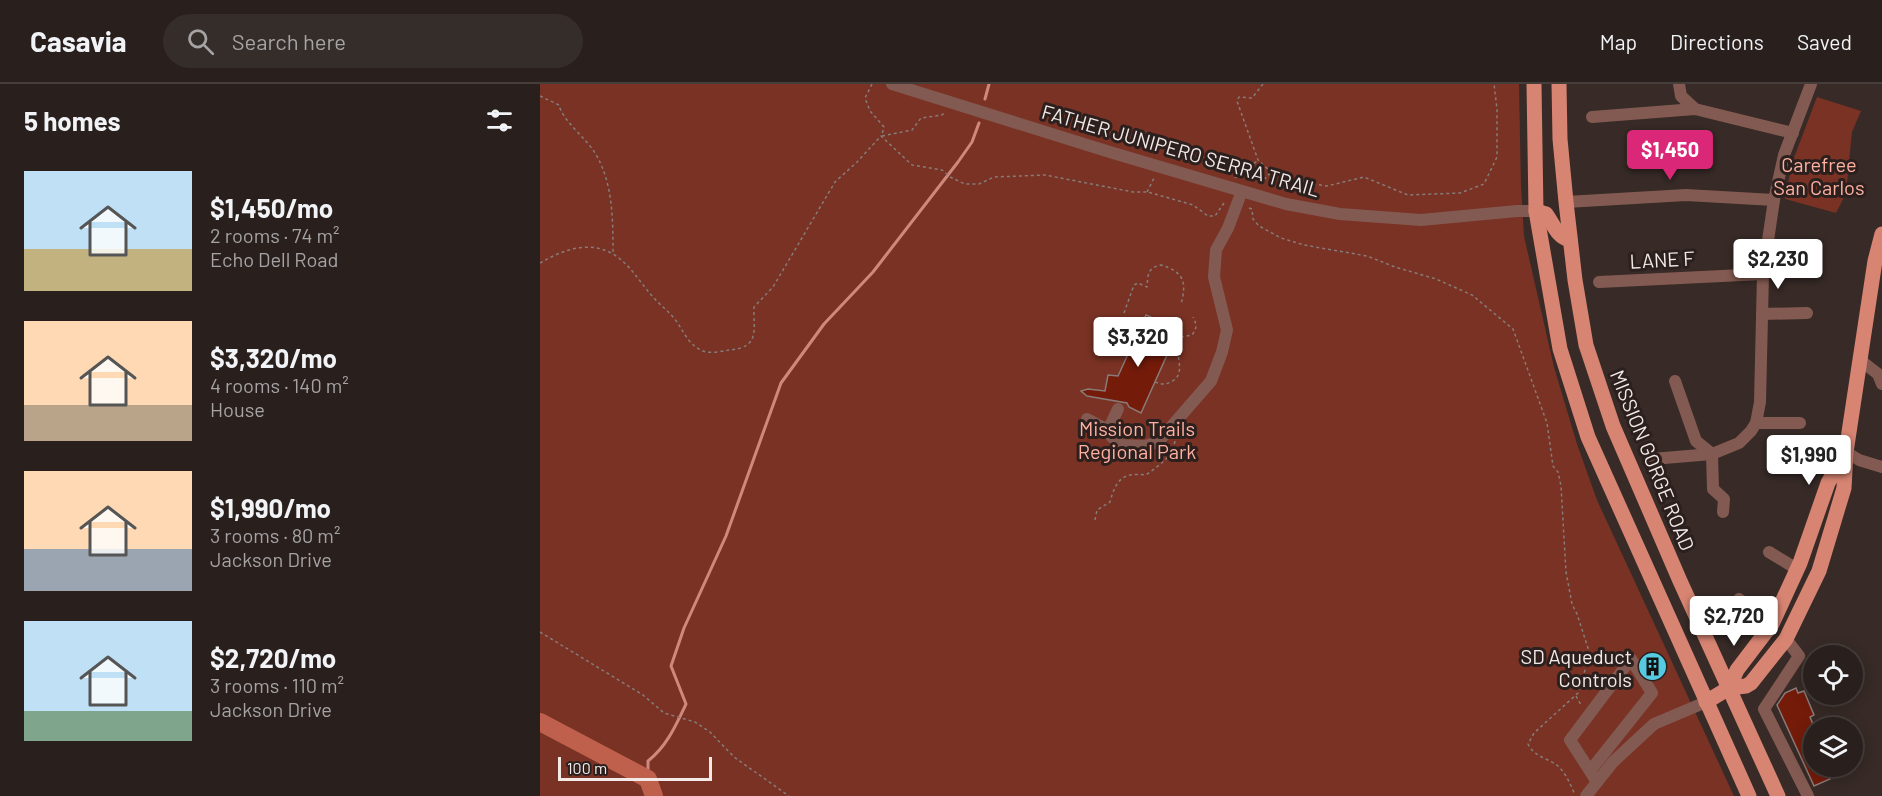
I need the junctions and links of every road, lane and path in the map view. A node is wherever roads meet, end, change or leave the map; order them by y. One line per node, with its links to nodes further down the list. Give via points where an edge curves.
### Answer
1 (872, 84): 14 (path, via 865,98 884,127)
2 (892, 84): 10 (street, FATHER JUNIPERO SERRA TRAIL)
3 (1263, 84): 15 (path, via 1252,98 1239,97 1237,101)
4 (1494, 84): 17 (path, via 1497,157 1484,184 1460,193 1408,195 1364,177 1327,186)
5 (1534, 84): 24 (main road)
6 (1559, 84): 23 (main road, MISSION GORGE ROAD)
7 (1678, 84): 11 (street, via 1681,96)
8 (1811, 84): 13 (street)
9 (540, 96): 27 (path, via 559,105 561,113 595,153 607,178)
10 (950, 102): 14 (path, via 942,115 921,118 912,130); 16 (street, FATHER JUNIPERO SERRA TRAIL)
11 (1695, 109): 12 (street); 13 (street)
12 (1592, 117)
13 (1793, 133): 22 (street)
14 (881, 136): 19 (path, via 912,165 942,170 966,184 979,184 994,177 1045,175); 27 (path, via 836,182 773,287 754,307 754,338 740,349 704,352 694,346 634,272)
15 (1258, 160): 17 (path); 18 (path, via 1232,179)
16 (1158, 166): 18 (street, FATHER JUNIPERO SERRA TRAIL); 19 (path)
17 (1270, 172): 20 (path, via 1261,182)
18 (1229, 188): 21 (street, FATHER JUNIPERO SERRA TRAIL)
19 (1148, 192): 21 (path, via 1193,205 1208,216 1215,216 1228,198)
20 (1257, 196): 21 (street, FATHER JUNIPERO SERRA TRAIL); 24 (street, FATHER JUNIPERO SERRA TRAIL, via 1340,214 1421,220)
21 (1240, 197): 44 (street, via 1216,250 1214,278 1227,330 1222,352 1211,381); 63 (path, via 1252,209 1259,226 1281,238 1367,256 1436,279 1472,295 1513,329 1547,423 1553,466 1561,486 1566,572 1572,604 1588,648 1578,693 1528,744 1535,754 1560,768)
22 (1774, 200): 23 (street, via 1686,195); 29 (street)
23 (1566, 202): 26 (main road, MISSION GORGE ROAD)
24 (1536, 211): 26 (main road, via 1546,214 1559,235); 59 (main road, via 1560,349 1588,437)
25 (1882, 234): 36 (main road)
26 (1570, 240): 58 (main road, MISSION GORGE ROAD, via 1586,345 1613,426)
27 (613, 254): 28 (path, via 574,247)
28 (540, 263)
29 (1763, 274): 30 (street, LANE F); 34 (street)
30 (1599, 282)
31 (1181, 304): 32 (path, via 1183,280 1178,271 1161,265 1147,274 1147,287 1134,285)
32 (1124, 313)
33 (1807, 313): 34 (street)
34 (1762, 314): 42 (street, via 1760,409)
35 (1193, 317): 38 (path, via 1196,330 1180,337 1178,342 1177,377 1170,383)
36 (1860, 360): 39 (street, via 1878,374); 46 (main road)
37 (1675, 381): 47 (street, via 1696,441)
38 (1155, 382)
39 (1882, 384)
40 (1118, 409): 45 (street)
41 (1087, 419): 45 (street)
42 (1756, 423): 43 (street); 47 (street, via 1739,443)
43 (1800, 423)
44 (1170, 428): 45 (street, via 1158,442 1134,447 1121,445); 51 (path, via 1175,440 1172,454 1146,475 1132,473 1115,484 1110,502 1097,510)
45 (1108, 430)
46 (1846, 452): 49 (street); 53 (main road, via 1828,483); 57 (main road, via 1844,488 1819,571)
47 (1712, 454): 48 (street); 50 (street, via 1713,489 1724,499)
48 (1652, 459)
49 (1882, 467)
50 (1723, 512)
51 (1095, 520)
52 (1769, 552): 53 (street)
53 (1797, 569): 55 (main road)
54 (1739, 599): 55 (street)
55 (1772, 624): 58 (main road)
56 (540, 632): 62 (path, via 643,695 664,713 695,722 734,757)
57 (1786, 639): 58 (main road, via 1751,683); 67 (street, via 1799,656 1764,709)
58 (1728, 688): 59 (main road); 66 (main road, MISSION GORGE ROAD)
59 (1706, 702): 61 (street, via 1654,724); 65 (main road)
60 (1590, 771): 60 (street, via 1652,693 1631,659 1570,740); 61 (street)
61 (1597, 782): 64 (street)
62 (789, 796)
63 (1575, 796)
64 (1586, 796)
65 (1749, 796)
66 (1778, 796)
67 (1808, 796)

